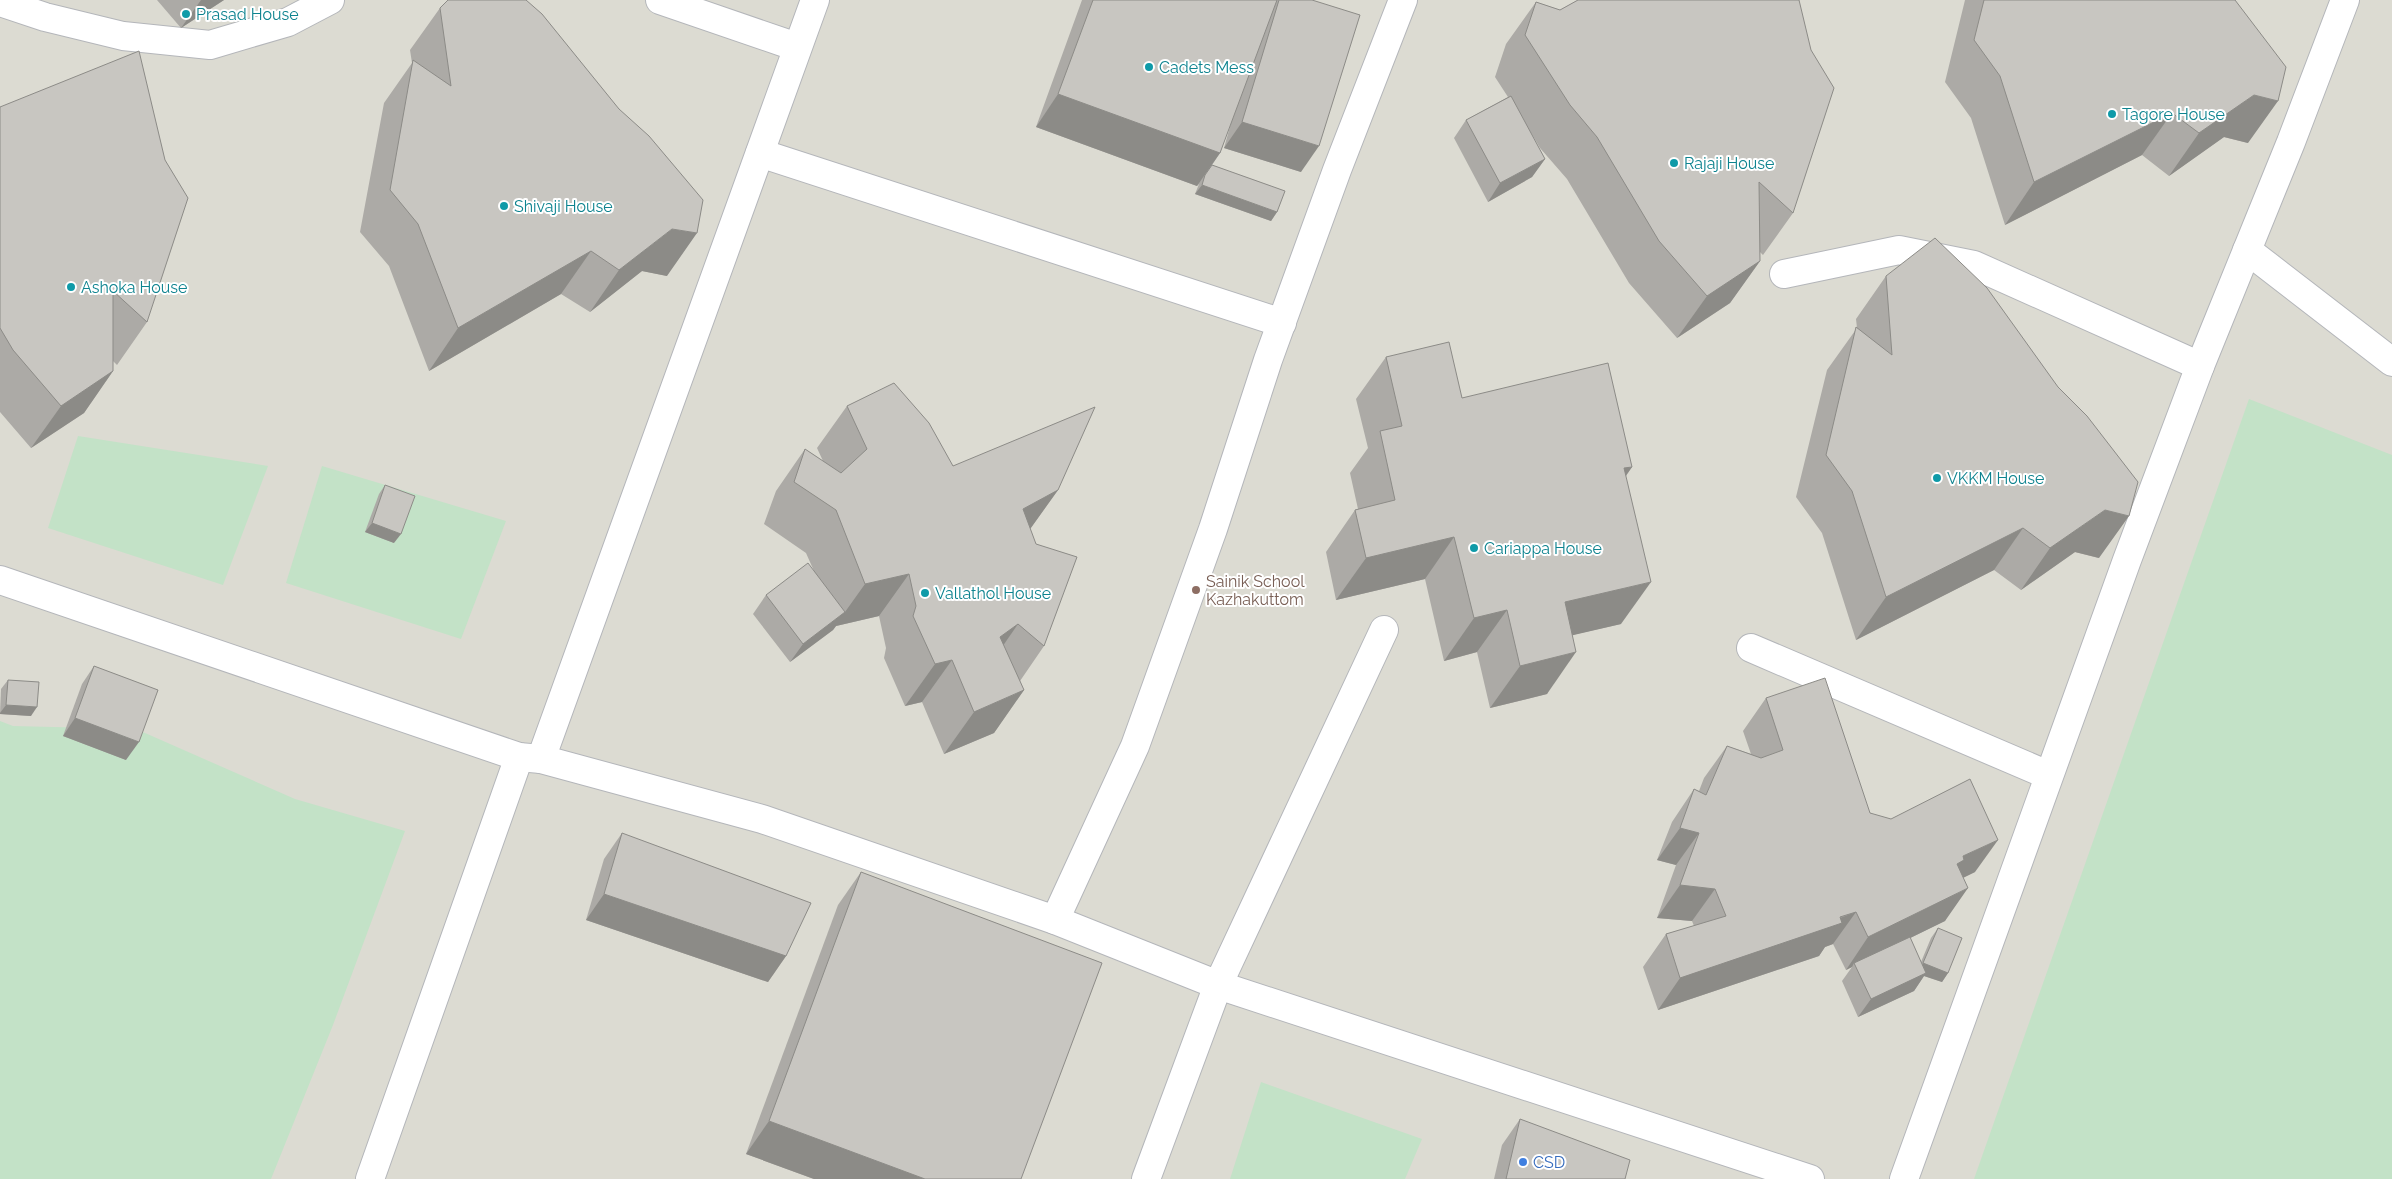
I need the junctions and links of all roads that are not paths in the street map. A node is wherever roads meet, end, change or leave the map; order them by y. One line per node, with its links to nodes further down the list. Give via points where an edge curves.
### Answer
1 (330, 0): 6 (street, via 288,22 210,45 123,36)
2 (660, 0): 7 (street)
3 (815, 0): 7 (street)
4 (1403, 0): 11 (street)
5 (2345, 0): 9 (street)
6 (0, 2)
7 (797, 48): 8 (street)
8 (760, 153): 11 (street); 17 (street)
9 (2247, 250): 12 (street); 13 (street)
10 (1784, 274): 13 (street, via 1899,250 1974,265)
11 (1282, 323): 19 (street, via 1135,746)
12 (2392, 362)
13 (2200, 366): 18 (street)
14 (0, 580): 17 (street)
15 (1384, 630): 20 (street)
16 (1751, 648): 18 (street)
17 (530, 758): 19 (street, via 762,819); 21 (street)
18 (2048, 775): 24 (street)
19 (1054, 920): 20 (street)
20 (1218, 985): 22 (street); 23 (street)
21 (370, 1179)
22 (1146, 1179)
23 (1810, 1179)
24 (1904, 1179)

